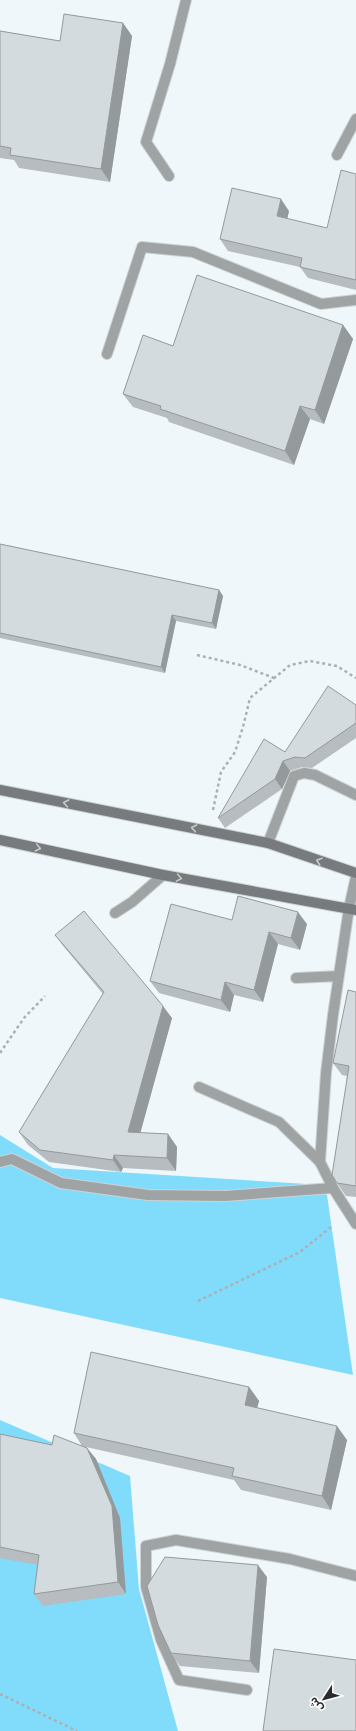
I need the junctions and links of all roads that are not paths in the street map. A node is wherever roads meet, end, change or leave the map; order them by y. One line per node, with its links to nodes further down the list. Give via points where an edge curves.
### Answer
1 (186, 0): 4 (street, via 146,142)
2 (356, 120): 3 (street)
3 (337, 154)
4 (169, 176)
5 (356, 300): 6 (street, via 321,304 193,252 142,247)
6 (107, 354)
7 (0, 790): 10 (street, one-way to 7)
8 (356, 795): 10 (street, via 315,775 304,773 294,776)
9 (0, 840): 12 (street, one-way to 12)
10 (268, 843): 11 (street, one-way to 10)
11 (356, 873)
12 (163, 875): 14 (street, one-way to 14); 15 (street)
13 (356, 876): 14 (street)
14 (353, 909): 16 (street)
15 (115, 913)
16 (339, 976): 17 (street); 20 (street, via 326,1073)
17 (296, 978)
18 (199, 1087): 20 (street, via 279,1122)
19 (0, 1162): 21 (street, via 12,1159 61,1183 148,1195 225,1196)
20 (320, 1162): 21 (street)
21 (333, 1188): 22 (street)
22 (356, 1224)
23 (356, 1576): 24 (street, via 290,1559 176,1540 146,1546 146,1586 161,1640 179,1680)
24 (247, 1690)

